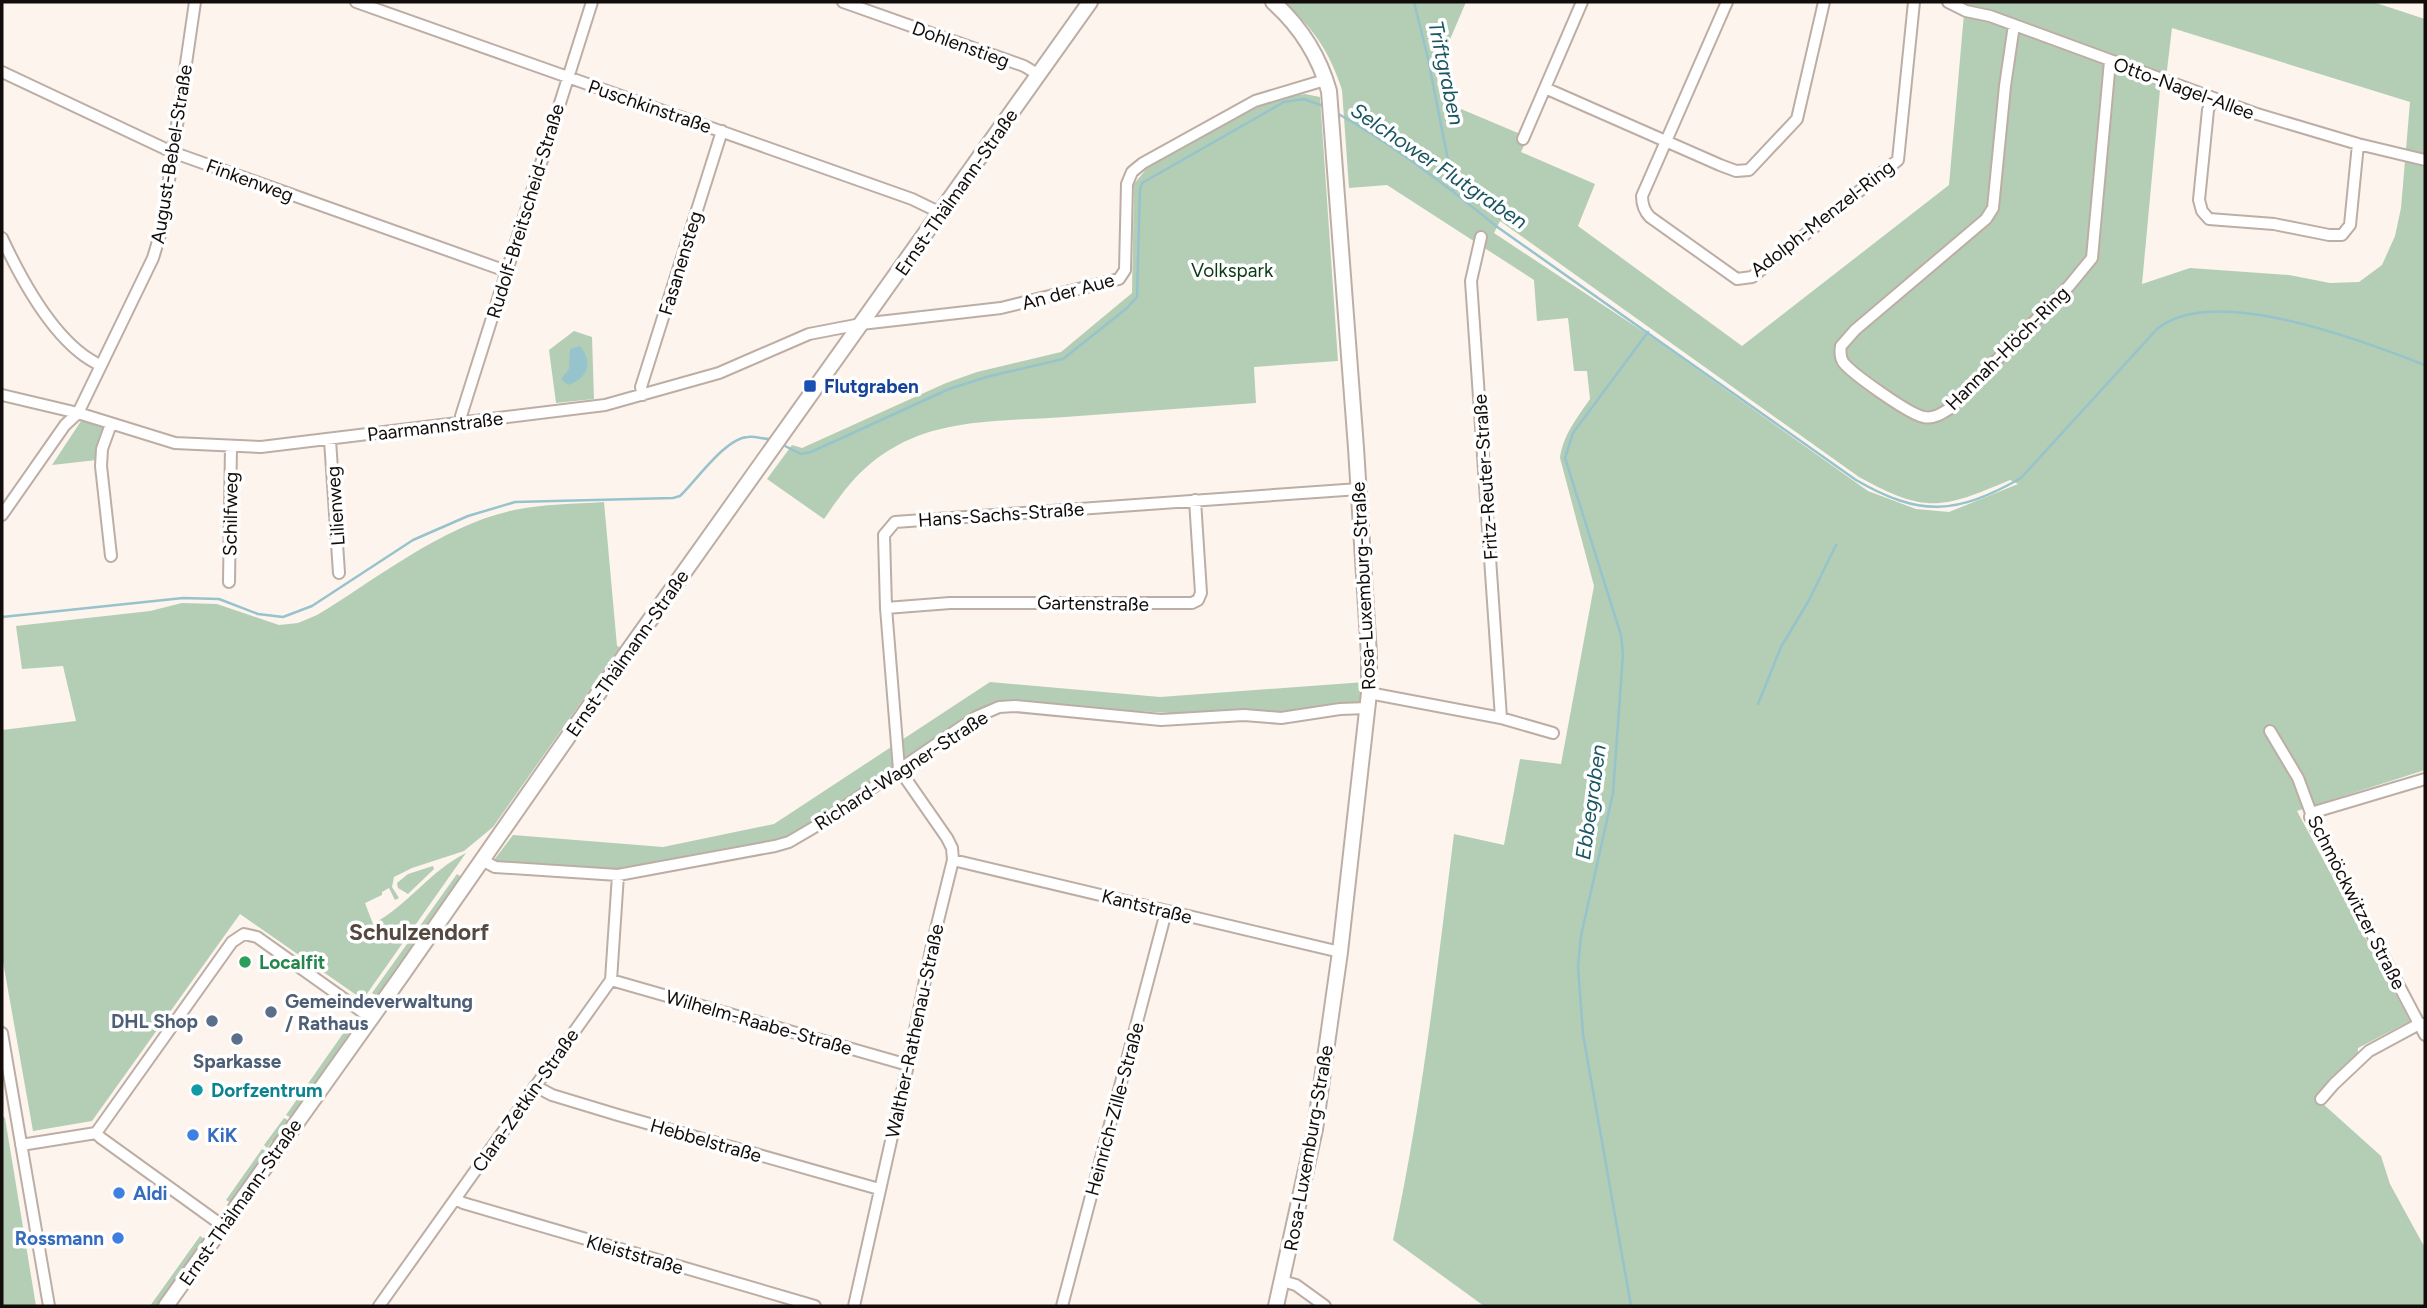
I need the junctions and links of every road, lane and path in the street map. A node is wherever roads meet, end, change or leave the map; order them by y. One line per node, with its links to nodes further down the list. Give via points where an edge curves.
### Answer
1 (195, 2): 24 (street, August-Bebel-Straße)
2 (356, 2): 16 (street, Puschkinstraße)
3 (592, 2): 16 (street, Rudolf-Breitscheid-Straße)
4 (843, 2): 15 (street, Dohlenstieg)
5 (1090, 2): 15 (street, Ernst-Thälmann-Straße)
6 (1273, 2): 17 (street, Rosa-Luxemburg-Straße, via 1309,45)
7 (1582, 2): 18 (street)
8 (1727, 2): 22 (street, Adolph-Menzel-Ring)
9 (1824, 2): 22 (street, via 1797,119 1756,165 1736,171)
10 (1914, 2): 22 (street, Adolph-Menzel-Ring, via 1898,160 1752,277 1730,275 1644,211 1642,196)
11 (1948, 2): 12 (street, Otto-Nagel-Allee)
12 (2014, 25): 13 (street, Otto-Nagel-Allee); 13 (street, Hannah-Höch-Ring, via 1993,208 1841,346 1841,358 1850,369 1923,417 1949,409 2092,258)
13 (2110, 61): 19 (street, Otto-Nagel-Allee)
14 (2, 72): 24 (street, Finkenweg)
15 (1039, 75): 26 (street, Ernst-Thälmann-Straße)
16 (567, 77): 20 (street, Puschkinstraße); 29 (street, Rudolf-Breitscheid-Straße)
17 (1325, 80): 30 (street, An der Aue, via 1255,102 1132,172 1127,184 1125,270 1119,279 1001,308); 39 (street, Rosa-Luxemburg-Straße)
18 (1545, 88): 21 (street); 22 (street)
19 (2213, 98): 23 (street, Otto-Nagel-Allee); 23 (street, via 2199,200 2209,219 2274,223 2342,235 2350,225)
20 (722, 131): 26 (street, Puschkinstraße); 33 (street, Fasanensteg, via 641,387)
21 (1523, 139)
22 (1666, 141)
23 (2358, 144): 25 (street, Otto-Nagel-Allee)
24 (172, 152): 29 (street, Finkenweg); 31 (street, August-Bebel-Straße, via 162,228 153,258)
25 (2425, 160)
26 (942, 213): 30 (street, Ernst-Thälmann-Straße)
27 (1481, 237): 47 (street, Fritz-Reuter-Straße, via 1471,285)
28 (2, 238): 31 (street, via 54,327)
29 (506, 271): 35 (street, Rudolf-Breitscheid-Straße)
30 (861, 324): 33 (street, Paarmannstraße, via 809,334 719,373); 53 (street, Ernst-Thälmann-Straße)
31 (100, 365): 34 (street, August-Bebel-Straße)
32 (2, 395): 34 (street, Paarmannstraße)
33 (643, 395): 35 (street, Paarmannstraße, via 605,405)
34 (78, 413): 36 (street, Paarmannstraße); 41 (street, August-Bebel-Straße)
35 (462, 422): 37 (street, Paarmannstraße)
36 (111, 424): 38 (street, Paarmannstraße, via 176,443); 42 (street, via 101,466)
37 (330, 440): 38 (street, Paarmannstraße); 43 (street, Lilienweg)
38 (231, 446): 44 (street, Schilfweg)
39 (1359, 489): 40 (street, Hans-Sachs-Straße); 46 (street, Rosa-Luxemburg-Straße)
40 (1195, 500): 45 (street, Hans-Sachs-Straße, via 895,522 884,536); 45 (street, Gartenstraße, via 1201,593 1192,603 949,603)
41 (2, 515)
42 (111, 556)
43 (339, 573)
44 (229, 582)
45 (886, 608): 50 (street, Hans-Sachs-Straße)
46 (1368, 701): 47 (street, Richard-Wagner-Straße); 50 (street, Richard-Wagner-Straße, via 1282,718 1244,715 1161,720 1003,706 976,717); 57 (street, Rosa-Luxemburg-Straße)
47 (1501, 718): 49 (street, Richard-Wagner-Straße)
48 (2270, 732): 52 (street, Schmöckwitzer Straße, via 2298,778)
49 (1553, 733)
50 (900, 769): 54 (street, via 947,838); 55 (street, Richard-Wagner-Straße, via 789,842)
51 (2425, 779): 52 (street)
52 (2311, 813): 60 (street, Schmöckwitzer Straße)
53 (482, 860): 55 (street, Richard-Wagner-Straße, via 495,867); 59 (street, Ernst-Thälmann-Straße)
54 (953, 860): 56 (street, Kantstraße); 63 (street, Walther-Rathenau-Straße)
55 (618, 875): 58 (street)
56 (1166, 912): 57 (street, Kantstraße); 77 (street, Heinrich-Zille-Straße)
57 (1340, 952): 71 (street, Rosa-Luxemburg-Straße, via 1315,1129)
58 (611, 980): 63 (street, Wilhelm-Raabe-Straße); 64 (street, Clara-Zetkin-Straße)
59 (371, 1018): 66 (street, via 257,937 244,934 232,942); 70 (street, Ernst-Thälmann-Straße)
60 (2422, 1024): 62 (street, Schmöckwitzer Straße); 65 (street, via 2369,1051)
61 (2, 1033): 67 (street)
62 (2425, 1035)
63 (908, 1065): 68 (street, Walther-Rathenau-Straße)
64 (535, 1086): 68 (street, Hebbelstraße, via 618,1115); 69 (street, Clara-Zetkin-Straße)
65 (2321, 1099)
66 (96, 1133): 67 (street); 70 (street)
67 (21, 1145): 72 (street)
68 (879, 1189): 76 (street, Walther-Rathenau-Straße)
69 (456, 1199): 74 (street, Clara-Zetkin-Straße); 75 (street, Kleiststraße)
70 (223, 1226): 73 (street, Ernst-Thälmann-Straße)
71 (1282, 1281): 78 (street, Rosa-Luxemburg-Straße); 79 (street, via 1296,1285)
72 (49, 1306)
73 (166, 1306)
74 (379, 1306)
75 (815, 1306)
76 (854, 1306)
77 (1062, 1306)
78 (1276, 1306)
79 (1325, 1306)

